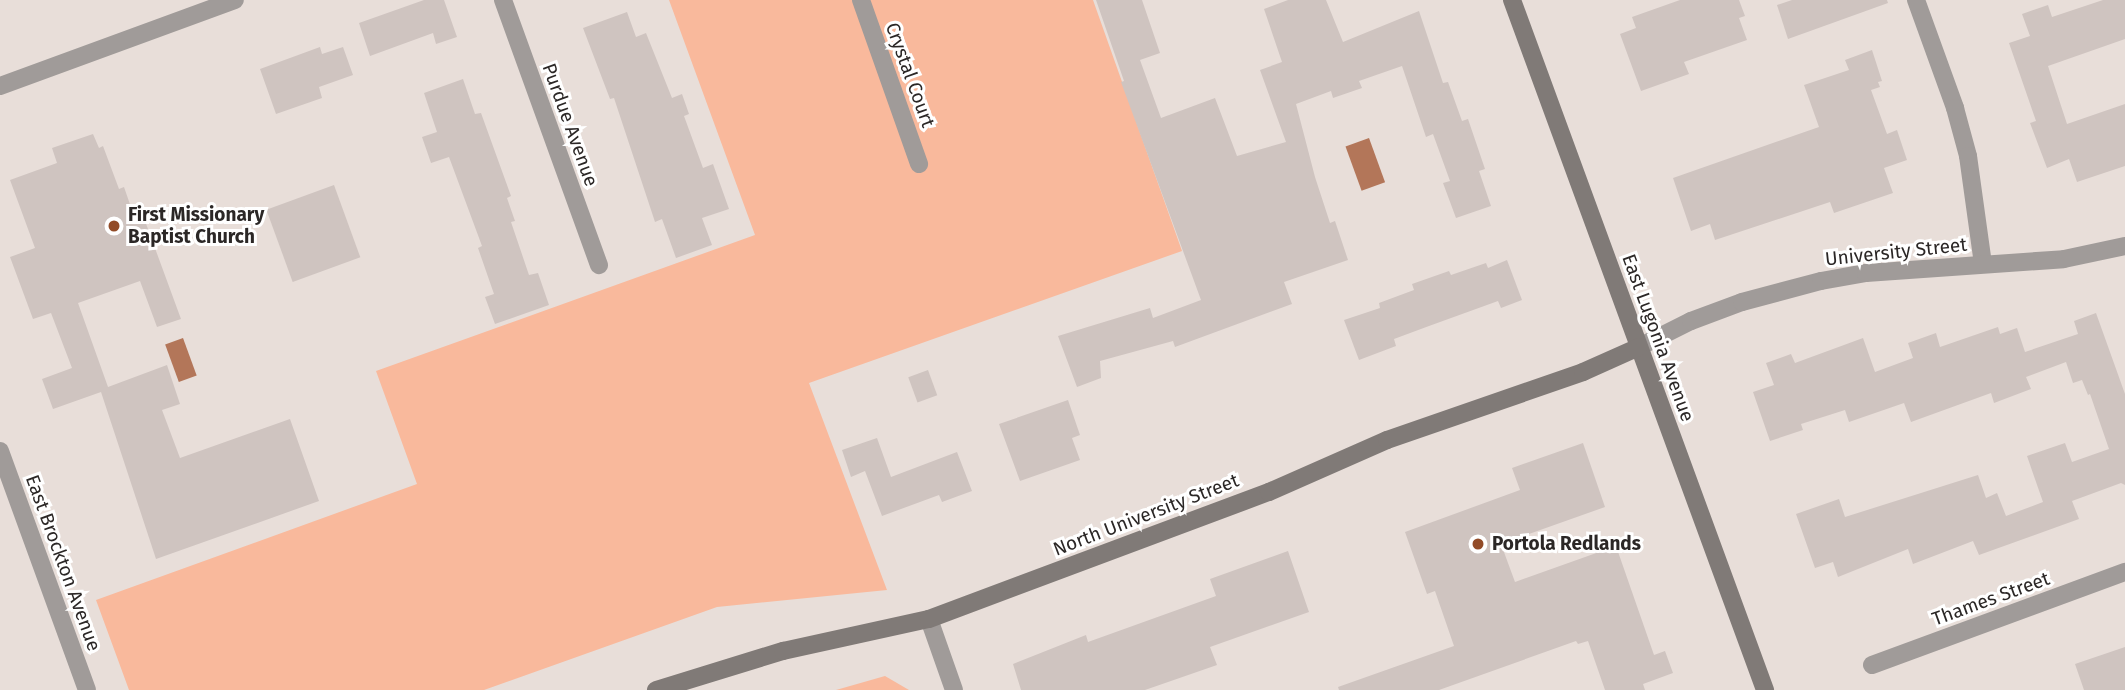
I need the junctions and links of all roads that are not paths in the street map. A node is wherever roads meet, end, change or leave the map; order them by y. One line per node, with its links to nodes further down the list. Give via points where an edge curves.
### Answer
1 (235, 0): 6 (street)
2 (503, 0): 10 (street, Purdue Avenue)
3 (861, 0): 7 (street, Crystal Court)
4 (1512, 0): 11 (street, East Lugonia Avenue)
5 (1916, 0): 9 (street, via 1968,156)
6 (0, 86)
7 (919, 164)
8 (2125, 246): 9 (street, University Street, via 2064,259)
9 (1983, 264): 11 (street, University Street, via 1821,281 1742,302)
10 (599, 265)
11 (1639, 347): 14 (street, North University Street); 19 (street, East Lugonia Avenue)
12 (0, 451): 16 (street, East Brockton Avenue)
13 (2125, 572): 15 (street, Thames Street)
14 (929, 619): 17 (street, North University Street, via 783,651); 18 (street)
15 (1872, 665)
16 (87, 690)
17 (656, 690)
18 (954, 690)
19 (1765, 690)

